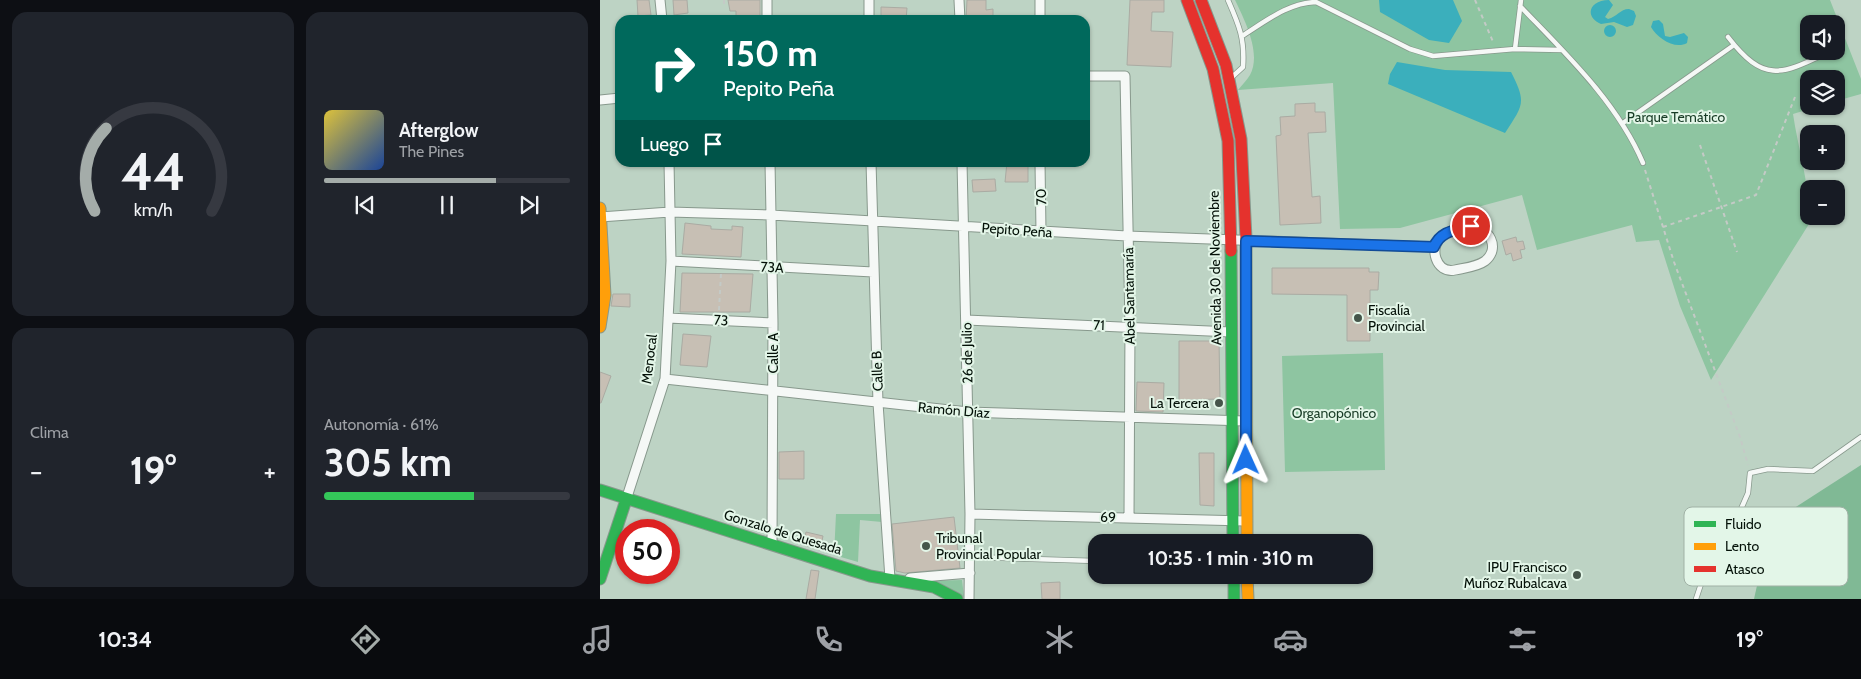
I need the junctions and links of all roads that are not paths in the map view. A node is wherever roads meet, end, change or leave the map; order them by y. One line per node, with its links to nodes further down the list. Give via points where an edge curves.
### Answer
1 (660, 0): 11 (street)
2 (767, 0): 12 (street)
3 (869, 0): 13 (street)
4 (960, 0): 14 (street)
5 (1040, 0): 15 (street)
6 (1187, 0): 24 (main road, Avenida 30 de Noviembre)
7 (1201, 0): 23 (main road, via 1226,65)
8 (1228, 0): 16 (lane)
9 (1521, 0): 10 (lane)
10 (1520, 6): 19 (lane); 20 (lane)
11 (662, 15)
12 (767, 15)
13 (869, 15)
14 (960, 15)
15 (1040, 15)
16 (1242, 36): 19 (lane, via 1301,2 1316,2 1410,49 1433,56); 23 (lane, via 1243,67)
17 (1728, 37): 18 (lane)
18 (1734, 45): 21 (lane, via 1753,65 1769,71 1786,71); 27 (lane)
19 (1516, 49): 20 (lane)
20 (1562, 50): 27 (lane)
21 (1811, 60)
22 (1090, 76): 41 (street, Abel Santamaría, via 1125,76)
23 (1228, 80): 24 (lane); 43 (main road, via 1241,139)
24 (1216, 85): 42 (main road, Avenida 30 de Noviembre, via 1228,141)
25 (615, 98): 26 (street)
26 (600, 100)
27 (1623, 123): 28 (lane)
28 (1642, 163)
29 (668, 167): 35 (street, Menocal)
30 (770, 167): 36 (street, Calle A)
31 (871, 167): 38 (street, Calle B)
32 (962, 167): 39 (street, 26 de Julio)
33 (1040, 167): 40 (street, 70)
34 (600, 208): 37 (main road)
35 (670, 212): 36 (street, Pepito Peña); 37 (street, Pepito Peña); 45 (street, Menocal)
36 (771, 215): 38 (street, Pepito Peña); 46 (street, Calle A)
37 (600, 217): 52 (main road, via 606,295)
38 (871, 222): 39 (street, Pepito Peña); 47 (street, Calle B)
39 (963, 226): 40 (street, Pepito Peña); 49 (street, 26 de Julio)
40 (1041, 232): 41 (street, Pepito Peña)
41 (1128, 236): 42 (street, Pepito Peña); 51 (street, Abel Santamaría)
42 (1231, 240): 43 (street, Pepito Peña); 53 (main road, Avenida 30 de Noviembre)
43 (1246, 241): 44 (street, Pepito Peña); 60 (main road)
44 (1434, 247): 44 (street, via 1446,233 1471,226 1483,229 1491,238 1492,251 1484,262 1452,271 1436,260)
45 (670, 261): 46 (street, 73A); 48 (street, Menocal)
46 (772, 268): 47 (street, 73A); 50 (street, Calle A)
47 (873, 272): 56 (street, Calle B)
48 (668, 318): 50 (street, 73); 54 (street, Menocal)
49 (966, 320): 51 (street, 71); 57 (street, 26 de Julio)
50 (773, 323): 55 (street, Calle A)
51 (1130, 326): 53 (street, 71); 58 (street, Abel Santamaría)
52 (600, 327)
53 (1231, 332): 59 (main road, Avenida 30 de Noviembre)
54 (665, 379): 55 (street, Ramón Díaz); 63 (street, Menocal)
55 (773, 390): 56 (street, Ramón Díaz); 71 (street, Calle A)
56 (878, 403): 57 (street, Ramón Díaz); 76 (street, Calle B)
57 (968, 412): 58 (street, Ramón Díaz); 65 (street, 26 de Julio)
58 (1129, 418): 59 (street, Ramón Díaz); 66 (street, Abel Santamaría)
59 (1232, 421): 60 (street, Ramón Díaz); 67 (main road, Avenida 30 de Noviembre)
60 (1246, 422): 68 (main road)
61 (1861, 437): 64 (lane, via 1813,471 1768,469 1750,472 1748,493)
62 (600, 490): 63 (main road, Gonzalo de Quesada)
63 (626, 500): 71 (main road, Gonzalo de Quesada); 75 (main road, Menocal)
64 (1742, 507)
65 (970, 514): 66 (street, 69); 72 (street, 26 de Julio)
66 (1128, 517): 67 (street, 69)
67 (1233, 520): 68 (street, 69); 69 (main road, Avenida 30 de Noviembre)
68 (1246, 521): 70 (main road)
69 (1233, 534)
70 (1247, 534)
71 (772, 544): 76 (main road, Gonzalo de Quesada, via 870,576)
72 (970, 557): 73 (lane); 74 (street, 26 de Julio)
73 (1088, 560)
74 (970, 573): 76 (street); 81 (street, 26 de Julio)
75 (600, 579)
76 (890, 579): 80 (main road, Gonzalo de Quesada, via 934,587)
77 (1234, 584): 82 (main road)
78 (1247, 584): 83 (main road)
79 (1700, 586): 84 (lane)
80 (957, 599)
81 (969, 599)
82 (1234, 599)
83 (1248, 599)
84 (1696, 599)

